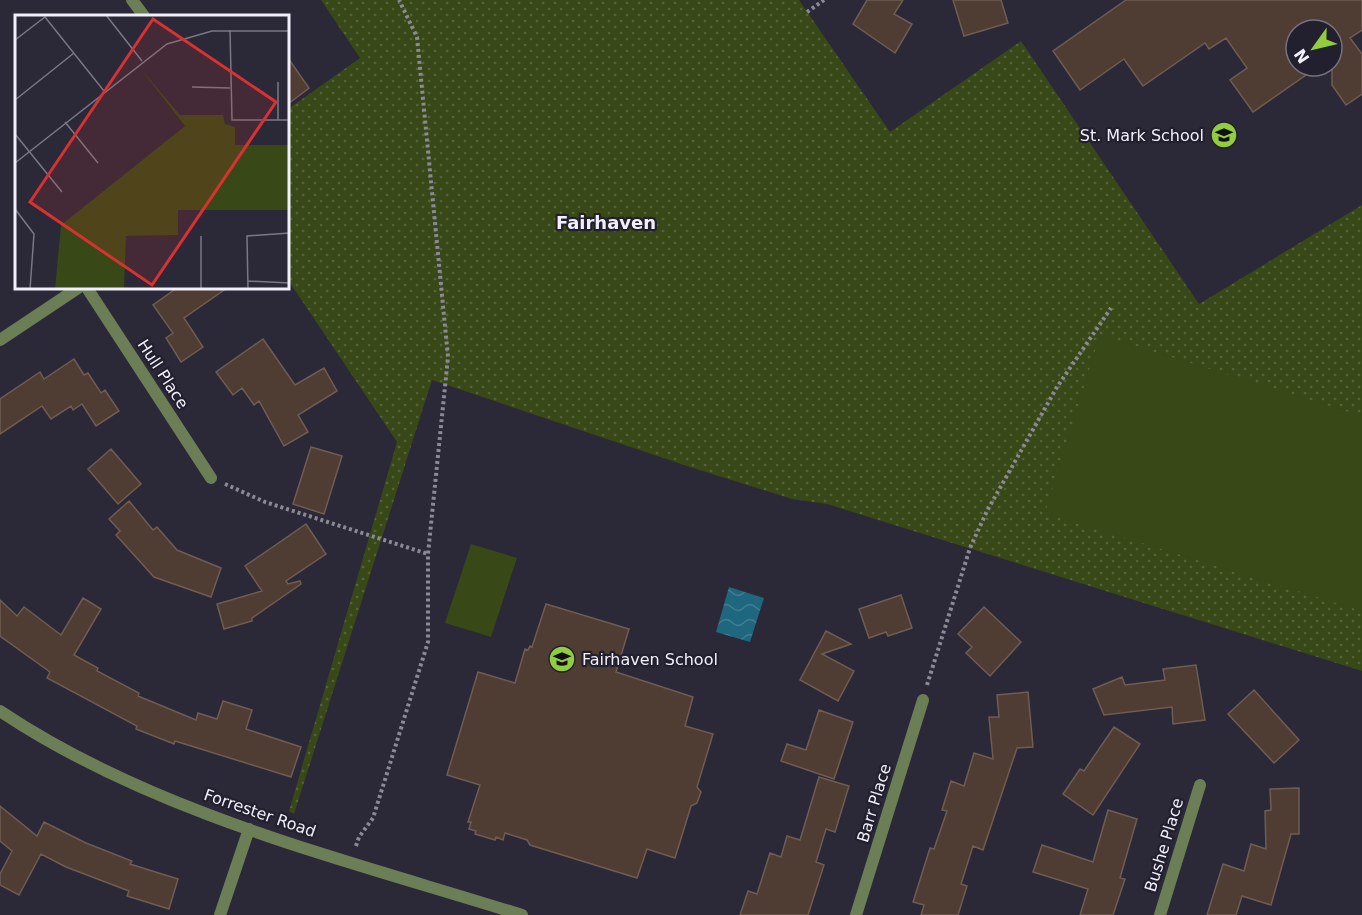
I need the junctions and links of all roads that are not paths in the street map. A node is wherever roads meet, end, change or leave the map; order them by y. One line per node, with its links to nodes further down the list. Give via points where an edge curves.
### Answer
1 (132, 0): 2 (street)
2 (143, 15)
3 (75, 290): 5 (street)
4 (88, 290): 6 (street, Hull Place)
5 (0, 340)
6 (211, 478)
7 (922, 700): 13 (street, Barr Place)
8 (0, 711): 10 (street, Forrester Road, via 75,758)
9 (1200, 785): 14 (street, Bushe Place)
10 (249, 828): 11 (street); 12 (street, Forrester Road)
11 (219, 915)
12 (522, 915)
13 (856, 915)
14 (1160, 915)

